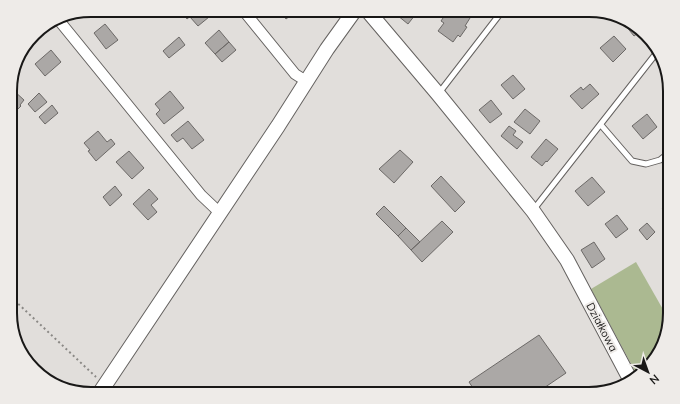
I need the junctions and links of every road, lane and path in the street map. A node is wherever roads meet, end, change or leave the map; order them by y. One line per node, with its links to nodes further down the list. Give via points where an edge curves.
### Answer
1 (249, 17): 7 (street, via 295,74)
2 (350, 17): 7 (street)
3 (373, 17): 8 (street, Działkowa)
4 (498, 17): 8 (lane)
5 (62, 23): 12 (street, via 201,195)
6 (654, 56): 9 (lane)
7 (306, 81): 12 (street)
8 (438, 94): 11 (street, Działkowa)
9 (601, 125): 10 (lane, via 632,161 646,164); 11 (lane)
10 (663, 158)
11 (533, 211): 14 (street, Działkowa, via 567,260)
12 (220, 213): 16 (street)
13 (17, 303): 15 (path)
14 (628, 375)
15 (100, 387)
16 (103, 387)

